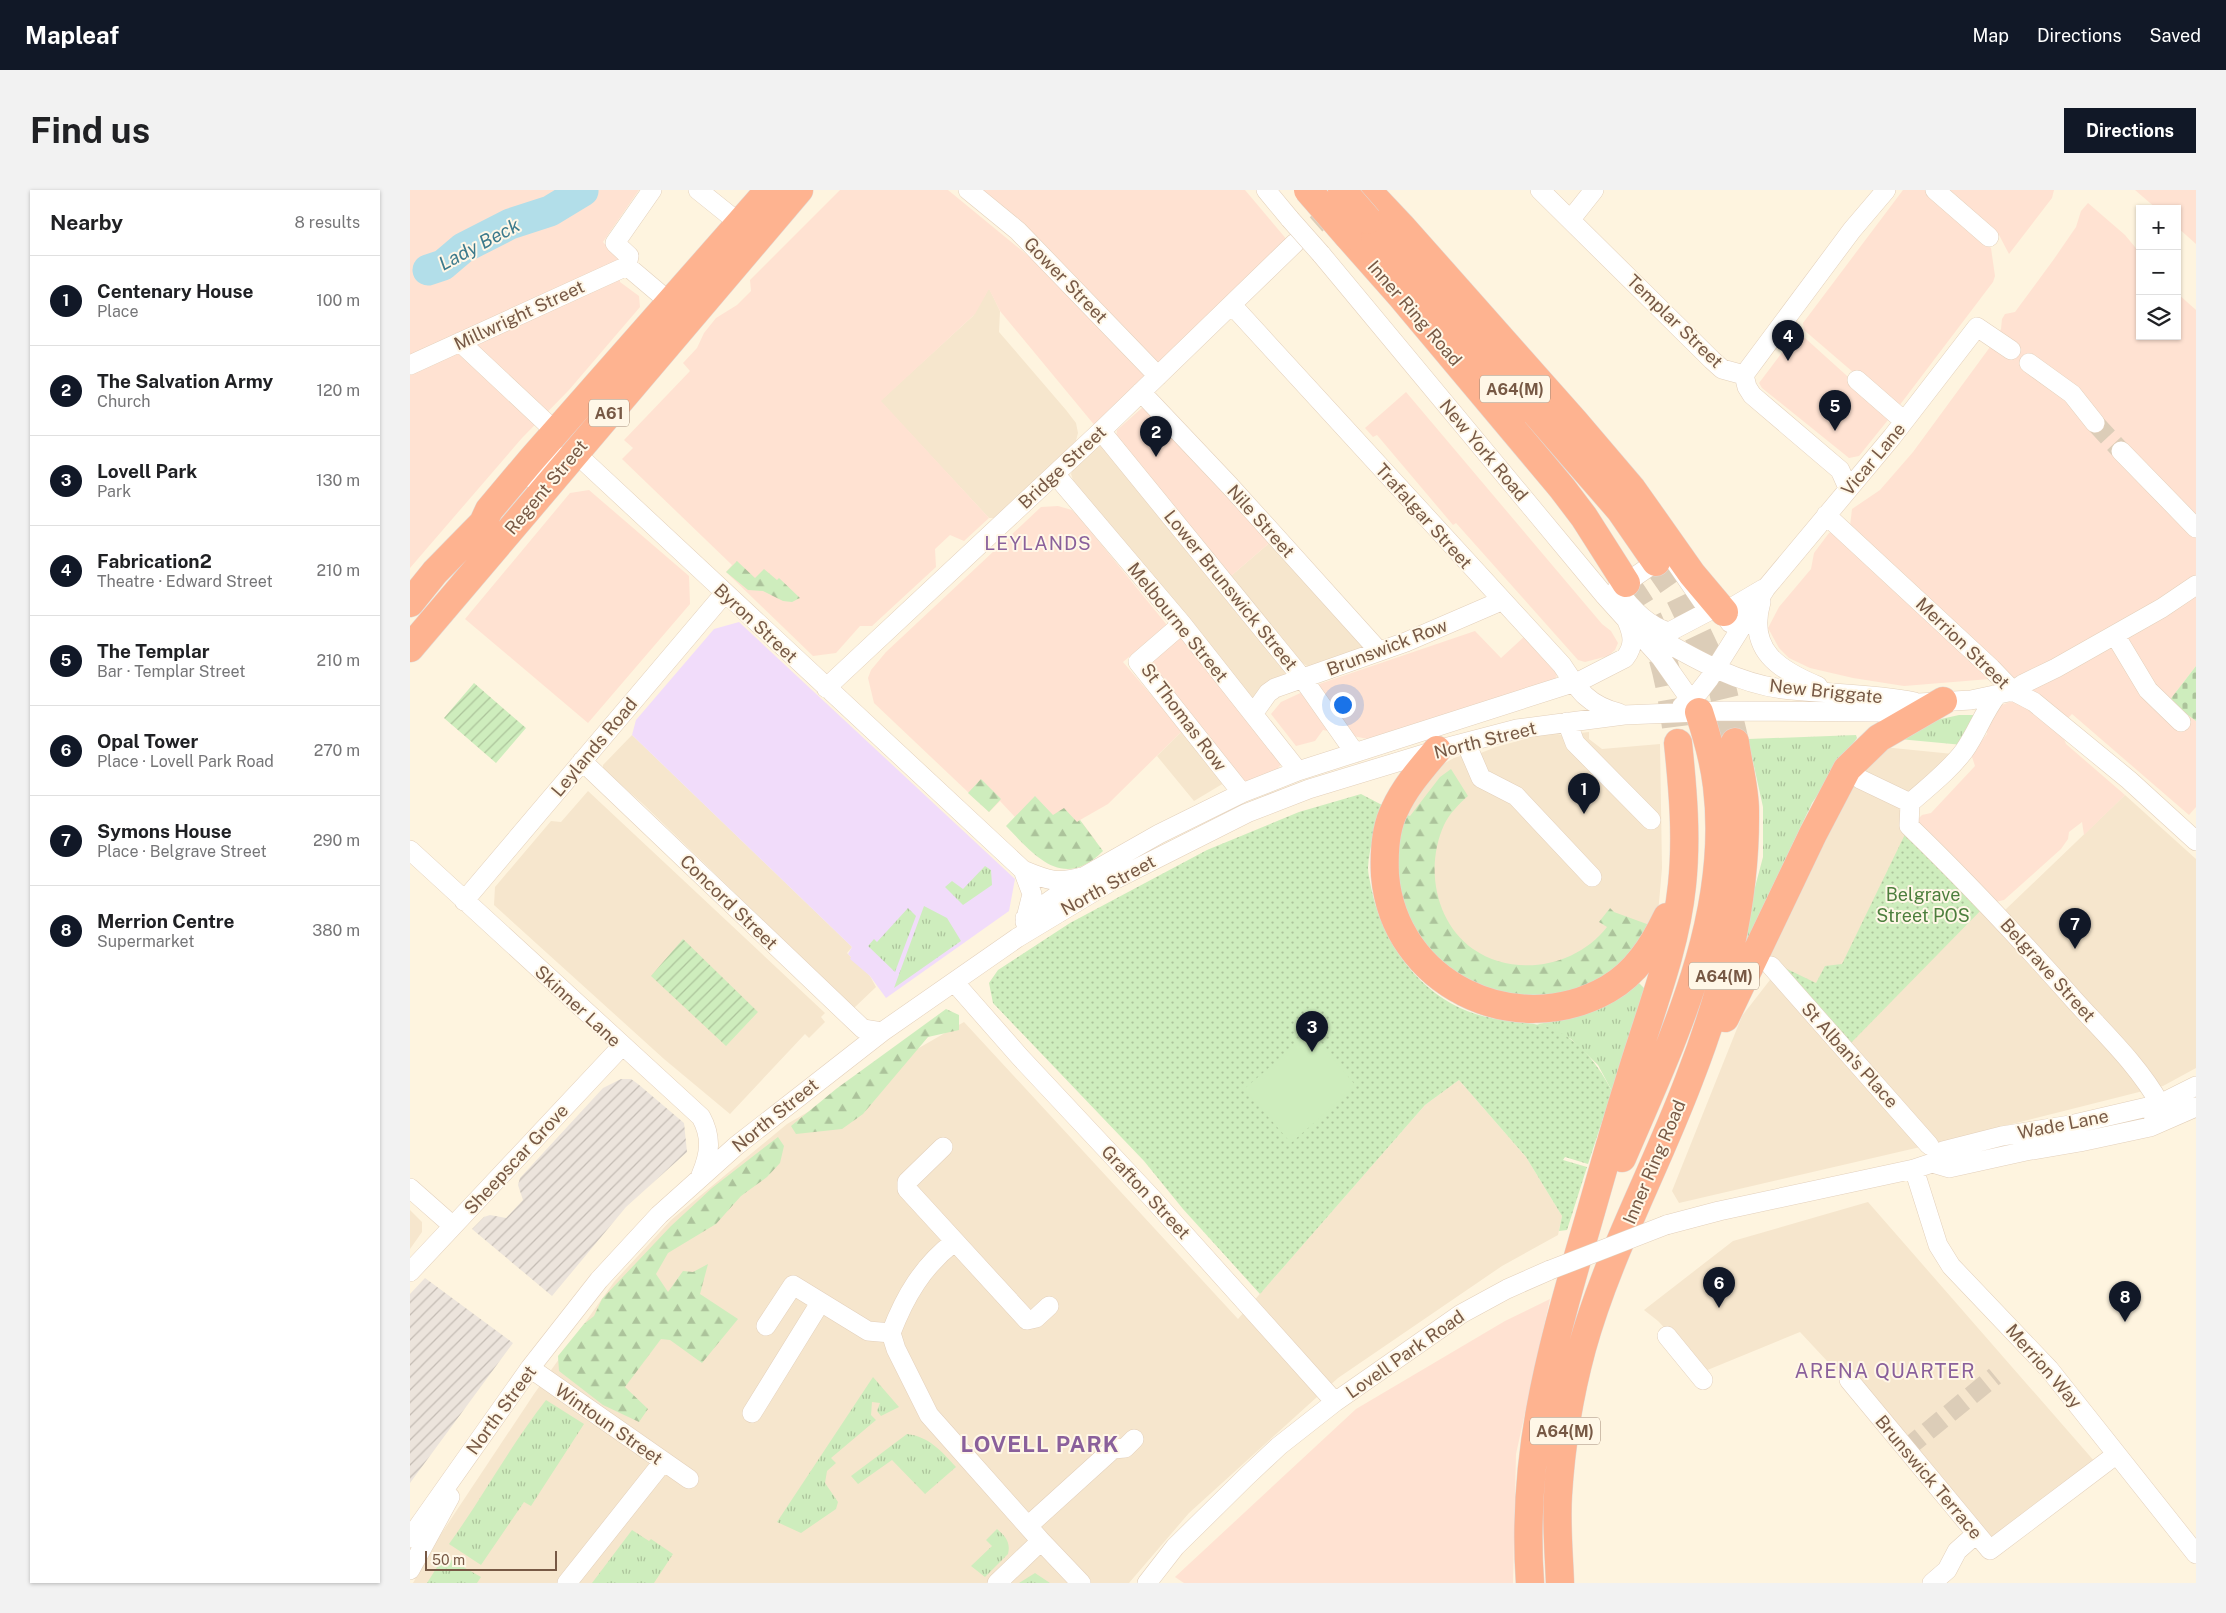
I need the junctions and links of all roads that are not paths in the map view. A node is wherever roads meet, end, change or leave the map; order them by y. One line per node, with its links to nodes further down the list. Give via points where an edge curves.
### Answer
1 (652, 190): 18 (street, via 615,243 629,256)
2 (698, 190): 15 (street)
3 (769, 190): 15 (highway, Regent Street / A61)
4 (799, 190): 20 (highway, Regent Street / A61)
5 (968, 190): 26 (street, Gower Street, via 1018,231)
6 (1266, 190): 49 (street, New York Road, bridge)
7 (1308, 190): 13 (highway, Inner Ring Road / A64(M), bridge)
8 (1342, 190): 13 (highway, Inner Ring Road / A64(M), bridge)
9 (1540, 190): 14 (street, Templar Street)
10 (1594, 190): 14 (street)
11 (1886, 190): 25 (street, via 1852,230)
12 (1935, 190): 16 (street)
13 (1367, 214): 40 (highway, Inner Ring Road / A64(M), via 1620,510); 41 (highway, Inner Ring Road / A64(M), via 1401,296 1562,488); 48 (highway, A64(M), via 1626,482 1692,574)
14 (1570, 219): 25 (street, Templar Street, via 1722,369)
15 (739, 223): 20 (highway, Regent Street / A61)
16 (1989, 237)
17 (1295, 243): 19 (street, Bridge Street)
18 (627, 266): 20 (street); 21 (street, Millwright Street)
19 (1232, 304): 26 (street, Bridge Street); 46 (street, Trafalgar Street)
20 (680, 310): 31 (highway, Regent Street / A61); 34 (highway, Regent Street / A61)
21 (460, 342): 24 (street, Millwright Street); 31 (street)
22 (2011, 350): 29 (street, Vicar Lane, via 1977,327)
23 (2029, 364): 30 (street, via 2072,394)
24 (410, 365)
25 (1744, 375): 36 (street, Templar Street, via 1746,387 1752,395 1840,470)
26 (1158, 376): 28 (street, Bridge Street)
27 (1857, 380): 29 (street)
28 (1141, 392): 32 (street, Bridge Street); 54 (street, Nile Street)
29 (1904, 421): 36 (street, Vicar Lane)
30 (2095, 423)
31 (556, 432): 38 (highway, Regent Street / A61, via 489,510)
32 (1099, 434): 35 (street, Bridge Street); 56 (street, Lower Brunswick Street)
33 (2121, 451): 39 (street)
34 (571, 456): 38 (street, via 555,456 542,466 498,516); 44 (street, Byron Street, via 584,460 593,468); 47 (highway, Regent Street / A61)
35 (1055, 474): 50 (street, Melbourne Street); 58 (street, Bridge Street)
36 (1848, 488): 37 (street, Vicar Lane)
37 (1826, 515): 43 (street, Vicar Lane); 60 (street, Merrion Street, via 1991,668)
38 (483, 522): 45 (highway, Regent Street / A61)
39 (2196, 528)
40 (1656, 562): 41 (street); 41 (street, via 1669,553 1708,611 1669,632 1661,630 1629,605 1617,589)
41 (1626, 583)
42 (2196, 585): 51 (street, New Briggate)
43 (1766, 588): 48 (street, Vicar Lane); 52 (street, Vicar Lane); 59 (street, Vicar Lane, via 1757,618 1757,630 1766,651 1780,668)
44 (724, 594): 58 (street, Byron Street); 73 (street, Leylands Road)
45 (411, 601): 47 (street)
46 (1501, 601): 54 (street, Brunswick Row); 57 (street, Trafalgar Street)
47 (445, 606): 53 (highway, Regent Street / A61)
48 (1724, 612): 52 (street)
49 (1627, 621): 55 (street, New Briggate); 57 (street, North Street, via 1633,643 1625,658); 62 (street, New York Road, via 1661,658)
50 (1182, 624): 64 (street, Melbourne Street); 76 (street, St Thomas Row, via 1138,662)
51 (2115, 635): 60 (street, New Briggate); 67 (street, via 2148,690)
52 (1734, 638): 55 (street, Vicar Lane)
53 (410, 648)
54 (1379, 652): 56 (street, Brunswick Row)
55 (1715, 668): 59 (street, New Briggate, via 1782,689); 62 (street, via 1699,692)
56 (1303, 679): 64 (street, Brunswick Row, via 1275,688); 72 (street, Lower Brunswick Street)
57 (1578, 682): 65 (street, Trafalgar Street, via 1583,696); 72 (street, North Street)
58 (826, 688): 82 (street, Byron Street)
59 (1830, 691): 61 (street, New Briggate)
60 (2005, 693): 61 (street, New Briggate, via 1971,700); 80 (street, Merrion Street, via 2034,702); 94 (street, Belgrave Street, via 1988,706 1979,729 1962,754 1910,803 1909,826 1996,911 2108,1036)
61 (1931, 702): 63 (street, New Briggate); 92 (highway, A64(M), via 1866,748 1847,769 1730,1010)
62 (1695, 706): 63 (street, North Street); 65 (street, North Street, via 1672,713); 101 (highway, A64(M), via 1717,786 1719,821 1718,863 1704,947 1659,1072 1620,1161)
63 (1881, 712)
64 (1253, 714): 74 (street, Melbourne Street)
65 (1624, 715): 66 (street, North Street)
66 (1567, 722): 69 (street, North Street, via 1517,729); 79 (street, via 1575,743)
67 (2181, 722)
68 (1735, 742): 92 (highway, Inner Ring Road / A64(M), via 1745,809 1742,889 1722,986)
69 (1466, 743): 71 (street, North Street); 84 (street, via 1481,778 1516,796)
70 (1678, 743): 85 (highway, A64(M), via 1686,824)
71 (1437, 750): 78 (street, North Street, via 1308,789); 85 (highway, A64(M), via 1410,782 1394,809 1384,861 1387,897 1400,932 1427,967 1459,991 1496,1006 1539,1010 1578,1004 1609,989 1638,964 1650,950)
72 (1355, 753): 74 (street, North Street)
73 (582, 761): 86 (street, Leylands Road); 90 (street, Concord Street, via 863,1029)
74 (1298, 771): 76 (street, North Street)
75 (1860, 779): 77 (street)
76 (1242, 793): 78 (street, via 1238,806); 83 (street, North Street, via 1159,834)
77 (1906, 800)
78 (1247, 813): 87 (street, North Street)
79 (1651, 820)
80 (2196, 841)
81 (410, 850): 86 (street, Skinner Lane)
82 (1023, 870): 83 (street, Byron Street, via 1064,883); 87 (street, Byron Street, via 1032,894)
83 (1085, 876): 87 (street, North Street)
84 (1592, 877)
85 (1682, 886): 101 (highway, A64(M), via 1664,972)
86 (464, 900): 91 (street, Skinner Lane)
87 (1024, 926): 89 (street, North Street)
88 (1771, 966): 98 (street, St Alban's Place)
89 (954, 983): 90 (street, North Street); 114 (street, Grafton Street)
90 (882, 1032): 99 (street, North Street)
91 (622, 1046): 99 (street, Skinner Lane, via 701,1117 710,1150); 103 (street, Sheepscar Grove)
92 (1689, 1080): 127 (highway, Inner Ring Road / A64(M), via 1610,1266 1582,1348 1567,1414 1558,1496)
93 (2196, 1086): 94 (street, Wade Lane)
94 (2160, 1104): 96 (street); 98 (street, Wade Lane, via 2070,1125 2002,1136)
95 (2196, 1107): 96 (street, Wade Lane)
96 (2150, 1127): 98 (street, Wade Lane, via 1949,1168)
97 (943, 1147): 104 (street, via 907,1182 907,1189)
98 (1925, 1159): 102 (street, Wade Lane); 125 (street, Merrion Way, via 1938,1245 1951,1266 2049,1369)
99 (700, 1177): 111 (street, North Street, via 622,1253)
100 (410, 1188): 103 (street)
101 (1592, 1211): 128 (highway, A64(M), via 1547,1368 1534,1435)
102 (1719, 1211): 114 (street, Lovell Park Road, bridge, via 1666,1225 1498,1293 1461,1314)
103 (452, 1226): 105 (street, Sheepscar Grove)
104 (954, 1242): 107 (street, via 1027,1320 1036,1318); 109 (street, via 920,1274)
105 (410, 1272)
106 (820, 1303): 108 (street, via 793,1286); 109 (street, via 868,1331); 115 (street)
107 (1049, 1306)
108 (766, 1326)
109 (890, 1333): 121 (street, via 929,1415)
110 (1667, 1336): 112 (street)
111 (530, 1368): 116 (street, North Street); 119 (street, Wintoun Street)
112 (1703, 1380)
113 (1849, 1380): 122 (street, Brunswick Terrace)
114 (1335, 1402): 129 (street, Lovell Park Road, via 1247,1476 1175,1547)
115 (752, 1413)
116 (492, 1422): 123 (street, North Street); 126 (street)
117 (1134, 1440): 121 (street, via 1125,1448 1112,1449)
118 (2109, 1460): 122 (street, Brunswick Terrace, via 1990,1550)
119 (663, 1462): 120 (street, Wintoun Street); 130 (street)
120 (689, 1479)
121 (1028, 1526): 124 (street)
122 (1976, 1534): 134 (street)
123 (410, 1538)
124 (1041, 1541): 131 (street); 132 (street)
125 (2196, 1554)
126 (410, 1570)
127 (1560, 1570): 133 (highway, A64(M))
128 (1528, 1576)
129 (1151, 1581)
130 (567, 1583)
131 (997, 1583)
132 (1081, 1583)
133 (1569, 1583)
134 (1932, 1583)

